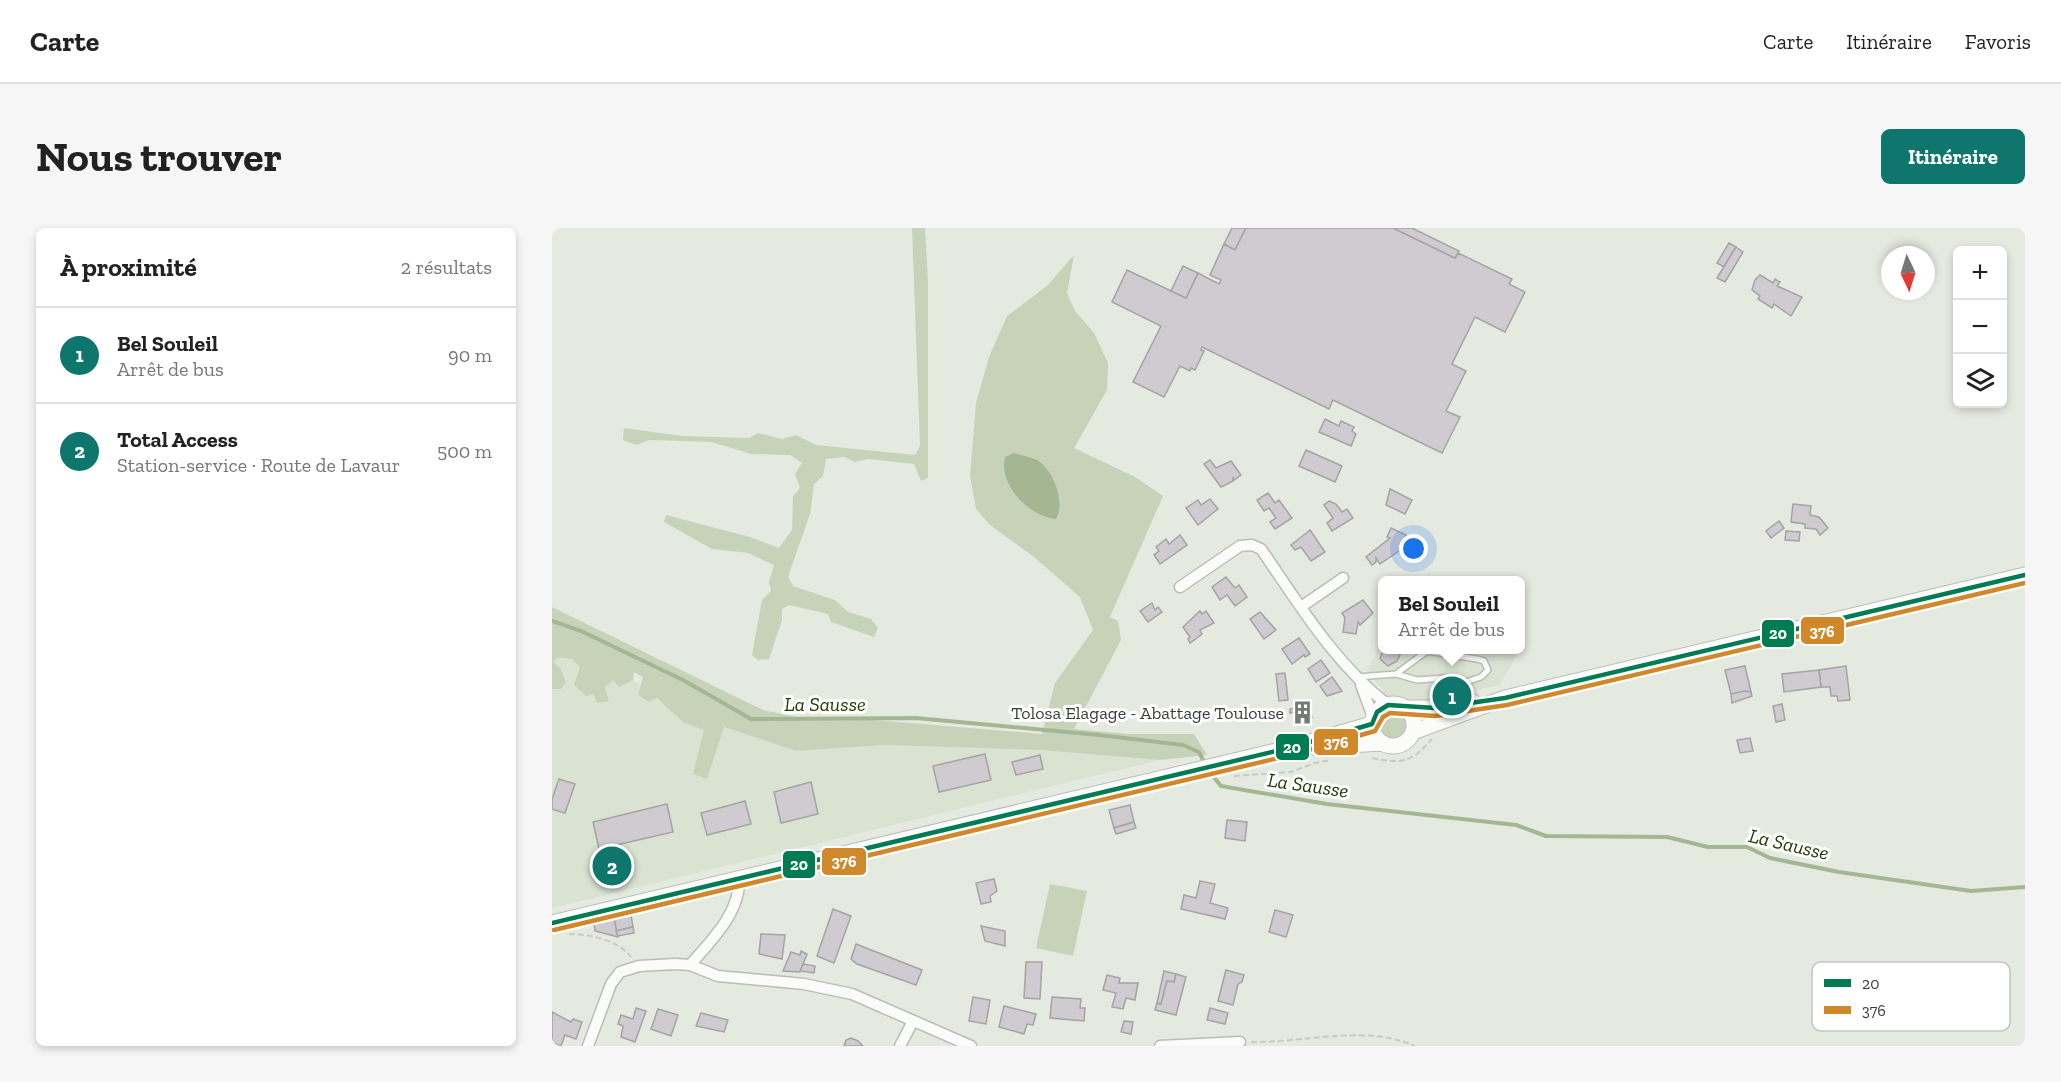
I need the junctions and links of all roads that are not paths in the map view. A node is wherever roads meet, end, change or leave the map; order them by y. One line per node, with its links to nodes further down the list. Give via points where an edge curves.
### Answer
1 (2025, 575): 9 (main road)
2 (1343, 578): 4 (street)
3 (1180, 587): 4 (street, via 1240,546 1252,545 1261,549)
4 (1301, 607): 8 (street)
5 (1423, 654): 7 (lane)
6 (1446, 654): 7 (lane, via 1485,661 1488,670 1481,677 1460,684 1445,678 1417,680)
7 (1396, 674): 8 (lane)
8 (1356, 677): 10 (street); 12 (street)
9 (1505, 698): 11 (main road); 13 (main road)
10 (1388, 705): 11 (main road); 12 (main road)
11 (1406, 708): 13 (main road, via 1413,719)
12 (1373, 721): 14 (main road, via 1375,735); 15 (main road)
13 (1413, 732): 14 (main road, via 1408,741 1398,746)
14 (1383, 744): 15 (main road)
15 (1289, 748): 16 (main road)
16 (739, 878): 17 (main road); 18 (street, via 738,895 722,928)
17 (557, 928)
18 (690, 965): 19 (street, via 718,976 831,989 868,999); 21 (street, via 639,966 628,968 615,978)
19 (913, 1021): 22 (street); 23 (street)
20 (1240, 1042): 24 (street)
21 (588, 1046)
22 (900, 1046)
23 (971, 1046)
24 (1160, 1046)

